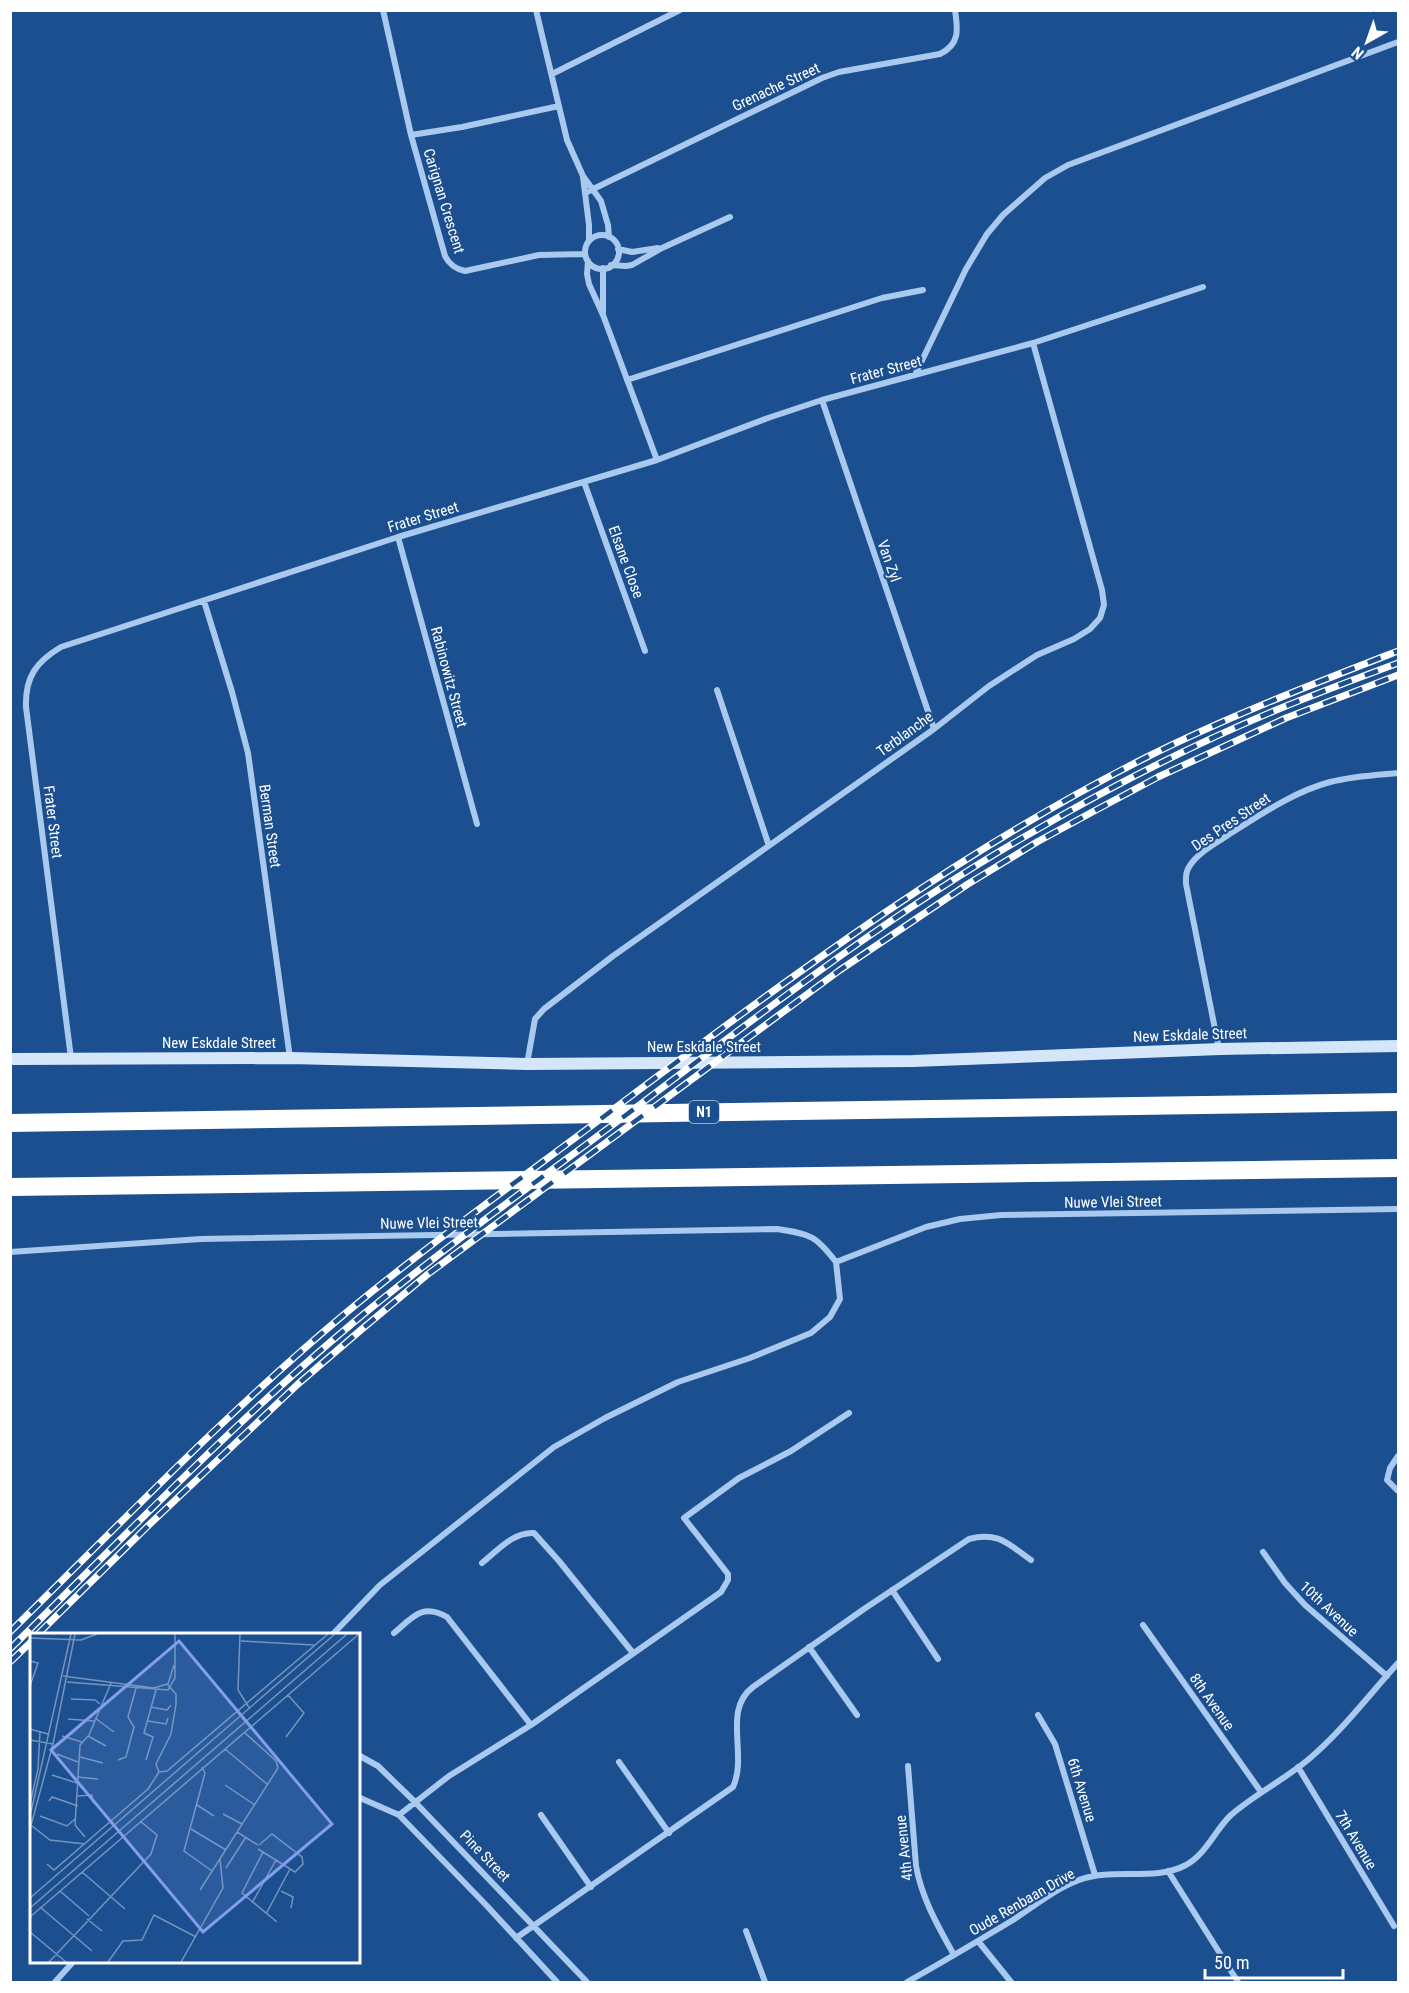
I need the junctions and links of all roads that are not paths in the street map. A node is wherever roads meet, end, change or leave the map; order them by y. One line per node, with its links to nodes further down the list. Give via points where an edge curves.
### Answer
1 (383, 10): 8 (street, Carignan Crescent)
2 (536, 10): 6 (street)
3 (680, 10): 6 (street)
4 (955, 10): 10 (street, Grenache Street, via 957,31 949,50 822,78)
5 (1398, 42): 24 (street, via 1068,165 1045,178 987,234)
6 (552, 74): 7 (street)
7 (559, 106): 8 (street); 9 (street, via 567,140)
8 (411, 135): 17 (street, Carignan Crescent, via 445,256 454,267 471,271 539,255)
9 (583, 176): 10 (street); 11 (street)
10 (593, 190): 11 (street, Grenache Street); 13 (street, via 601,201)
11 (585, 193): 14 (street)
12 (730, 217): 15 (street)
13 (609, 237): 14 (street, via 596,236); 16 (street)
14 (589, 241): 17 (street)
15 (662, 248): 16 (street, via 632,252); 18 (street, via 632,265)
16 (618, 249): 18 (street)
17 (587, 258): 19 (street, via 595,267); 22 (street, via 589,284)
18 (611, 265): 19 (street)
19 (603, 268): 22 (street)
20 (1203, 286): 23 (street, Frater Street)
21 (923, 290): 25 (street, via 882,298)
22 (603, 315): 25 (street)
23 (1033, 343): 24 (street, Frater Street); 33 (street, Terblanche, via 1104,605 1100,618 1090,629 1014,669)
24 (915, 375): 26 (street, Frater Street)
25 (627, 380): 27 (street)
26 (822, 400): 27 (street, Frater Street); 33 (street, Van Zyl)
27 (657, 460): 28 (street, Frater Street)
28 (584, 482): 29 (street, Frater Street); 31 (street, Elsane Close)
29 (398, 537): 30 (street, Frater Street); 35 (street, Rabinowitz Street)
30 (204, 601): 39 (street, Berman Street, via 248,753); 41 (street, Frater Street, via 61,647 41,662 27,684 26,708)
31 (645, 651)
32 (717, 690): 36 (street)
33 (934, 729): 36 (street, Terblanche)
34 (1398, 773): 38 (street, Des Pres Street, via 1340,780 1302,792 1204,851 1188,868 1186,884)
35 (477, 824)
36 (769, 846): 42 (street, Terblanche, via 544,1009 532,1030)
37 (1398, 1046): 38 (street, New Eskdale Street)
38 (1220, 1049): 42 (street, New Eskdale Street, via 912,1061)
39 (290, 1058): 41 (street, New Eskdale Street); 42 (street, New Eskdale Street)
40 (10, 1059): 41 (street, New Eskdale Street)
41 (71, 1059)
42 (527, 1064)
43 (1398, 1102): 44 (highway, N1)
44 (10, 1123)
45 (1398, 1168): 46 (highway)
46 (10, 1187)
47 (1398, 1209): 49 (street, Nuwe Vlei Street, via 1001,1215 926,1227)
48 (10, 1252): 49 (street, Nuwe Vlei Street, via 201,1239 777,1229 809,1235)
49 (836, 1262): 58 (street, via 840,1299 830,1317 811,1333 678,1382 555,1448 380,1585)
50 (849, 1413): 61 (street, via 791,1451 739,1478 684,1518 725,1568 728,1580 721,1592)
51 (1398, 1456): 52 (street, via 1387,1480)
52 (1398, 1491)
53 (1263, 1552): 64 (street, 10th Avenue, via 1305,1605)
54 (1031, 1560): 56 (street, via 1000,1538 980,1536 961,1544)
55 (482, 1563): 61 (street, via 514,1537 534,1533)
56 (892, 1590): 60 (street); 62 (street)
57 (1143, 1626): 72 (street, 8th Avenue)
58 (335, 1633)
59 (394, 1633): 67 (street, via 427,1610 447,1617)
60 (809, 1647): 65 (street); 77 (street, via 744,1694 739,1703 739,1767 733,1787)
61 (633, 1653): 67 (street)
62 (938, 1659)
63 (1398, 1663): 64 (street, Oude Renbaan Drive)
64 (1387, 1676): 71 (street, Oude Renbaan Drive, via 1329,1740)
65 (857, 1715)
66 (1038, 1715): 79 (street, 6th Avenue, via 1055,1743)
67 (531, 1725): 74 (street)
68 (360, 1756): 74 (street, Pine Street, via 378,1766)
69 (619, 1762): 77 (street)
70 (908, 1766): 86 (street, 4th Avenue, via 919,1881 925,1901)
71 (1298, 1767): 72 (street, Oude Renbaan Drive); 82 (street, 7th Avenue)
72 (1261, 1792): 78 (street, Oude Renbaan Drive, via 1226,1820 1194,1859)
73 (360, 1798): 75 (street)
74 (414, 1801): 75 (street); 81 (street, Pine Street)
75 (399, 1815): 84 (street)
76 (542, 1815): 80 (street)
77 (669, 1833): 80 (street)
78 (1168, 1871): 79 (street, Oude Renbaan Drive); 94 (street)
79 (1095, 1875): 85 (street, Oude Renbaan Drive, via 1063,1888)
80 (591, 1887): 81 (street)
81 (534, 1925): 84 (street); 90 (street, Pine Street)
82 (1394, 1926)
83 (746, 1931): 91 (street)
84 (516, 1938): 89 (street)
85 (978, 1941): 86 (street, Oude Renbaan Drive); 93 (street)
86 (954, 1955): 92 (street, Oude Renbaan Drive)
87 (72, 1963): 88 (street)
88 (55, 1983)
89 (557, 1983)
90 (587, 1983)
91 (765, 1983)
92 (908, 1983)
93 (1011, 1983)
94 (1238, 1983)

